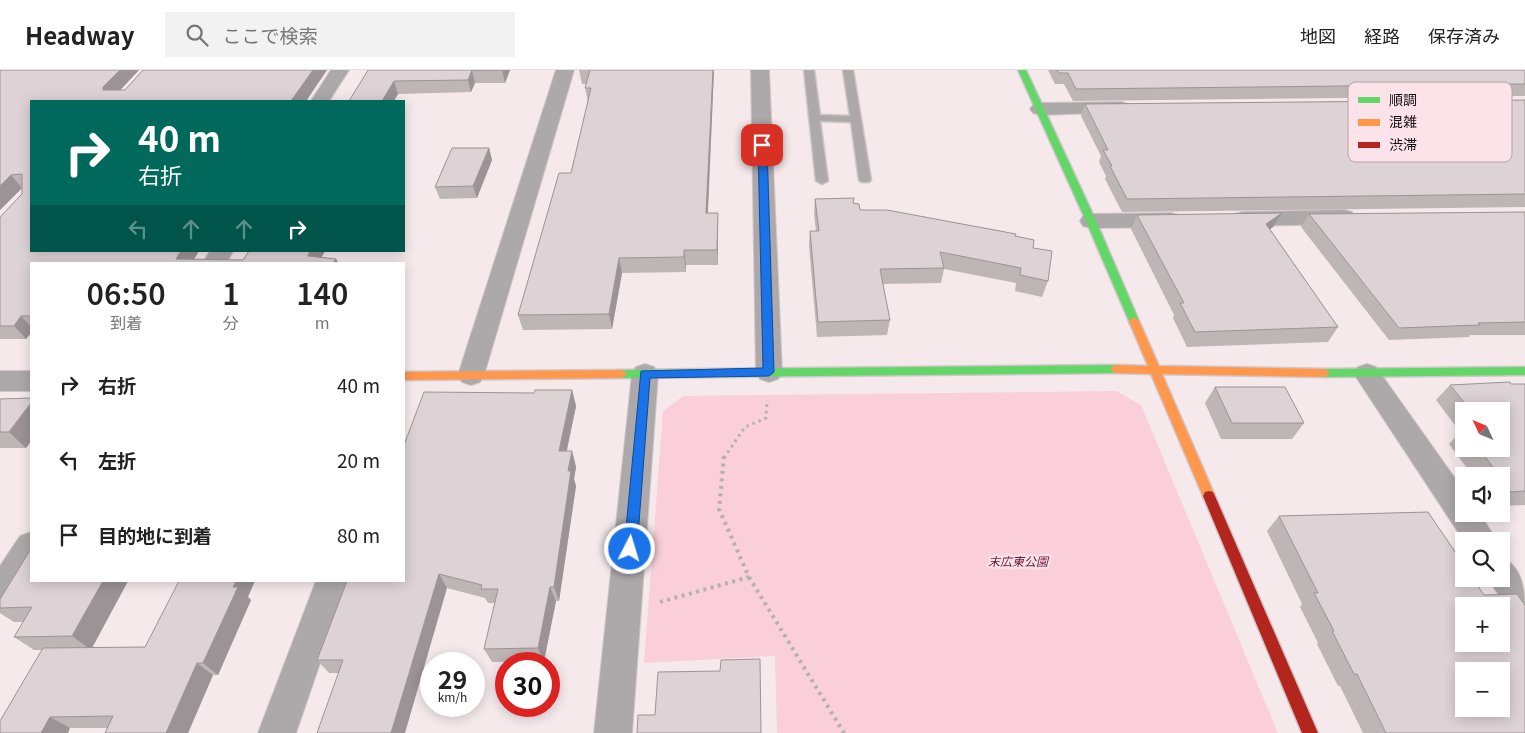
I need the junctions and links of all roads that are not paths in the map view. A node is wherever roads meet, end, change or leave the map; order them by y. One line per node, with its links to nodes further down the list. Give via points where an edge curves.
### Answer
1 (340, 70): 7 (street)
2 (565, 70): 23 (street)
3 (760, 70): 20 (street)
4 (809, 70): 10 (lane)
5 (848, 70): 11 (lane)
6 (1022, 70): 9 (street)
7 (321, 100)
8 (1139, 108): 9 (street)
9 (1040, 109): 17 (street)
10 (815, 118): 11 (lane); 13 (lane)
11 (856, 119): 12 (lane)
12 (866, 180)
13 (822, 181)
14 (1367, 217): 16 (street)
15 (1190, 219): 17 (street)
16 (1219, 219)
17 (1091, 221): 18 (street)
18 (1155, 369): 20 (street); 22 (street); 35 (street)
19 (1525, 371): 22 (street)
20 (769, 372): 21 (street)
21 (644, 374): 23 (street); 34 (street)
22 (1368, 374): 27 (street)
23 (471, 375): 24 (street)
24 (405, 378)
25 (0, 381): 26 (street)
26 (30, 381)
27 (1475, 532)
28 (30, 548): 31 (street)
29 (332, 582): 33 (street)
30 (1510, 584): 32 (street)
31 (0, 594)
32 (1525, 606)
33 (277, 733)
34 (613, 733)
35 (1310, 733)

